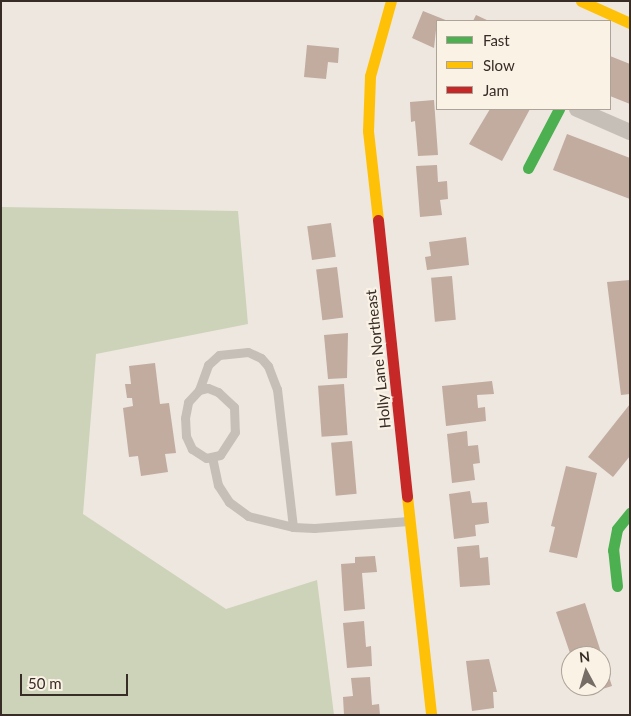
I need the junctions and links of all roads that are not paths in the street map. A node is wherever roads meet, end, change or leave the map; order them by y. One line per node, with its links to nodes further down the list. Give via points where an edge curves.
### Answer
1 (391, 1): 12 (street, Holly Lane Northeast, via 370,76 368,131)
2 (581, 1): 3 (street)
3 (607, 17): 4 (street)
4 (630, 23)
5 (558, 110): 8 (street)
6 (579, 110): 7 (street)
7 (630, 132)
8 (528, 168)
9 (199, 390): 10 (lane, via 188,402 186,436 192,450 206,458); 10 (lane, via 208,388 218,392 234,407 235,432 220,456); 13 (lane, via 208,365 219,355 248,352 261,358 268,366 277,389)
10 (212, 457): 13 (lane, via 218,485 228,502 248,516)
11 (630, 513): 14 (street, via 617,529 613,550)
12 (409, 521): 13 (lane); 15 (street, Holly Lane Northeast)
13 (293, 527)
14 (617, 586)
15 (431, 715)

